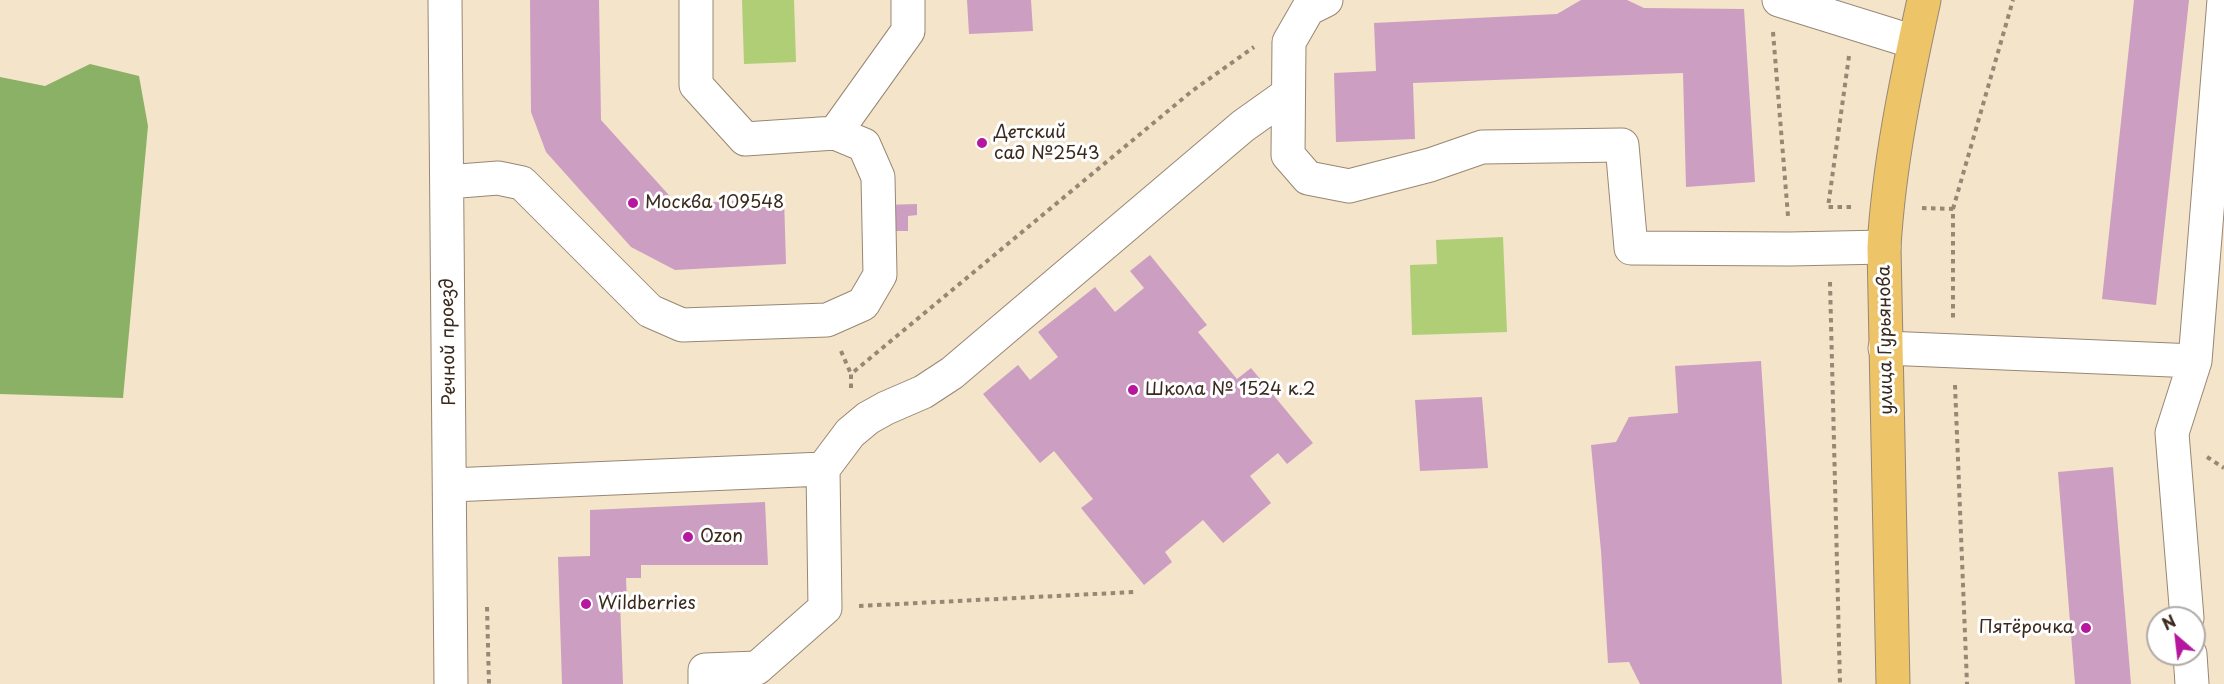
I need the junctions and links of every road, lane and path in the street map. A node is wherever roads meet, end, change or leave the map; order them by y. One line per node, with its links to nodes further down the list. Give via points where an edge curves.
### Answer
1 (445, 0): 13 (street, Речной проезд)
2 (696, 0): 12 (street, via 696,85 745,139)
3 (908, 0): 12 (street, via 908,30)
4 (1326, 0): 11 (street, via 1308,9 1289,42)
5 (1924, 0): 9 (main road, улица Гурьянова)
6 (2013, 0): 15 (path)
7 (2224, 0): 20 (street)
8 (1775, 12): 9 (street); 18 (path)
9 (1914, 42): 16 (main road, улица Гурьянова, via 1893,151)
10 (1260, 43): 21 (path, via 1192,91 851,374)
11 (1288, 94): 18 (street, via 1288,155 1308,178 1349,186 1482,147 1622,144 1631,248); 21 (street, via 1243,126 951,373 923,393 868,418)
12 (834, 133): 13 (street, via 864,145 878,177 880,275 863,304 827,320 682,325 650,311 522,183 498,178)
13 (447, 183): 23 (street, Речной проезд)
14 (1828, 207): 17 (path)
15 (1953, 209)
16 (1884, 247): 17 (street); 19 (main road, улица Гурьянова)
17 (1829, 248): 18 (street); 30 (path)
18 (1790, 249)
19 (1885, 348): 20 (street); 31 (main road, улица Гурьянова)
20 (2195, 361): 25 (street, via 2172,433)
21 (850, 433): 22 (street)
22 (823, 469): 23 (street); 26 (street)
23 (451, 485): 28 (street, Речной проезд)
24 (1134, 592): 26 (path)
25 (2186, 606)
26 (825, 608): 29 (street, via 757,668 705,670)
27 (2191, 666): 32 (street)
28 (451, 684)
29 (705, 684)
30 (1840, 684)
31 (1893, 684)
32 (2192, 684)

